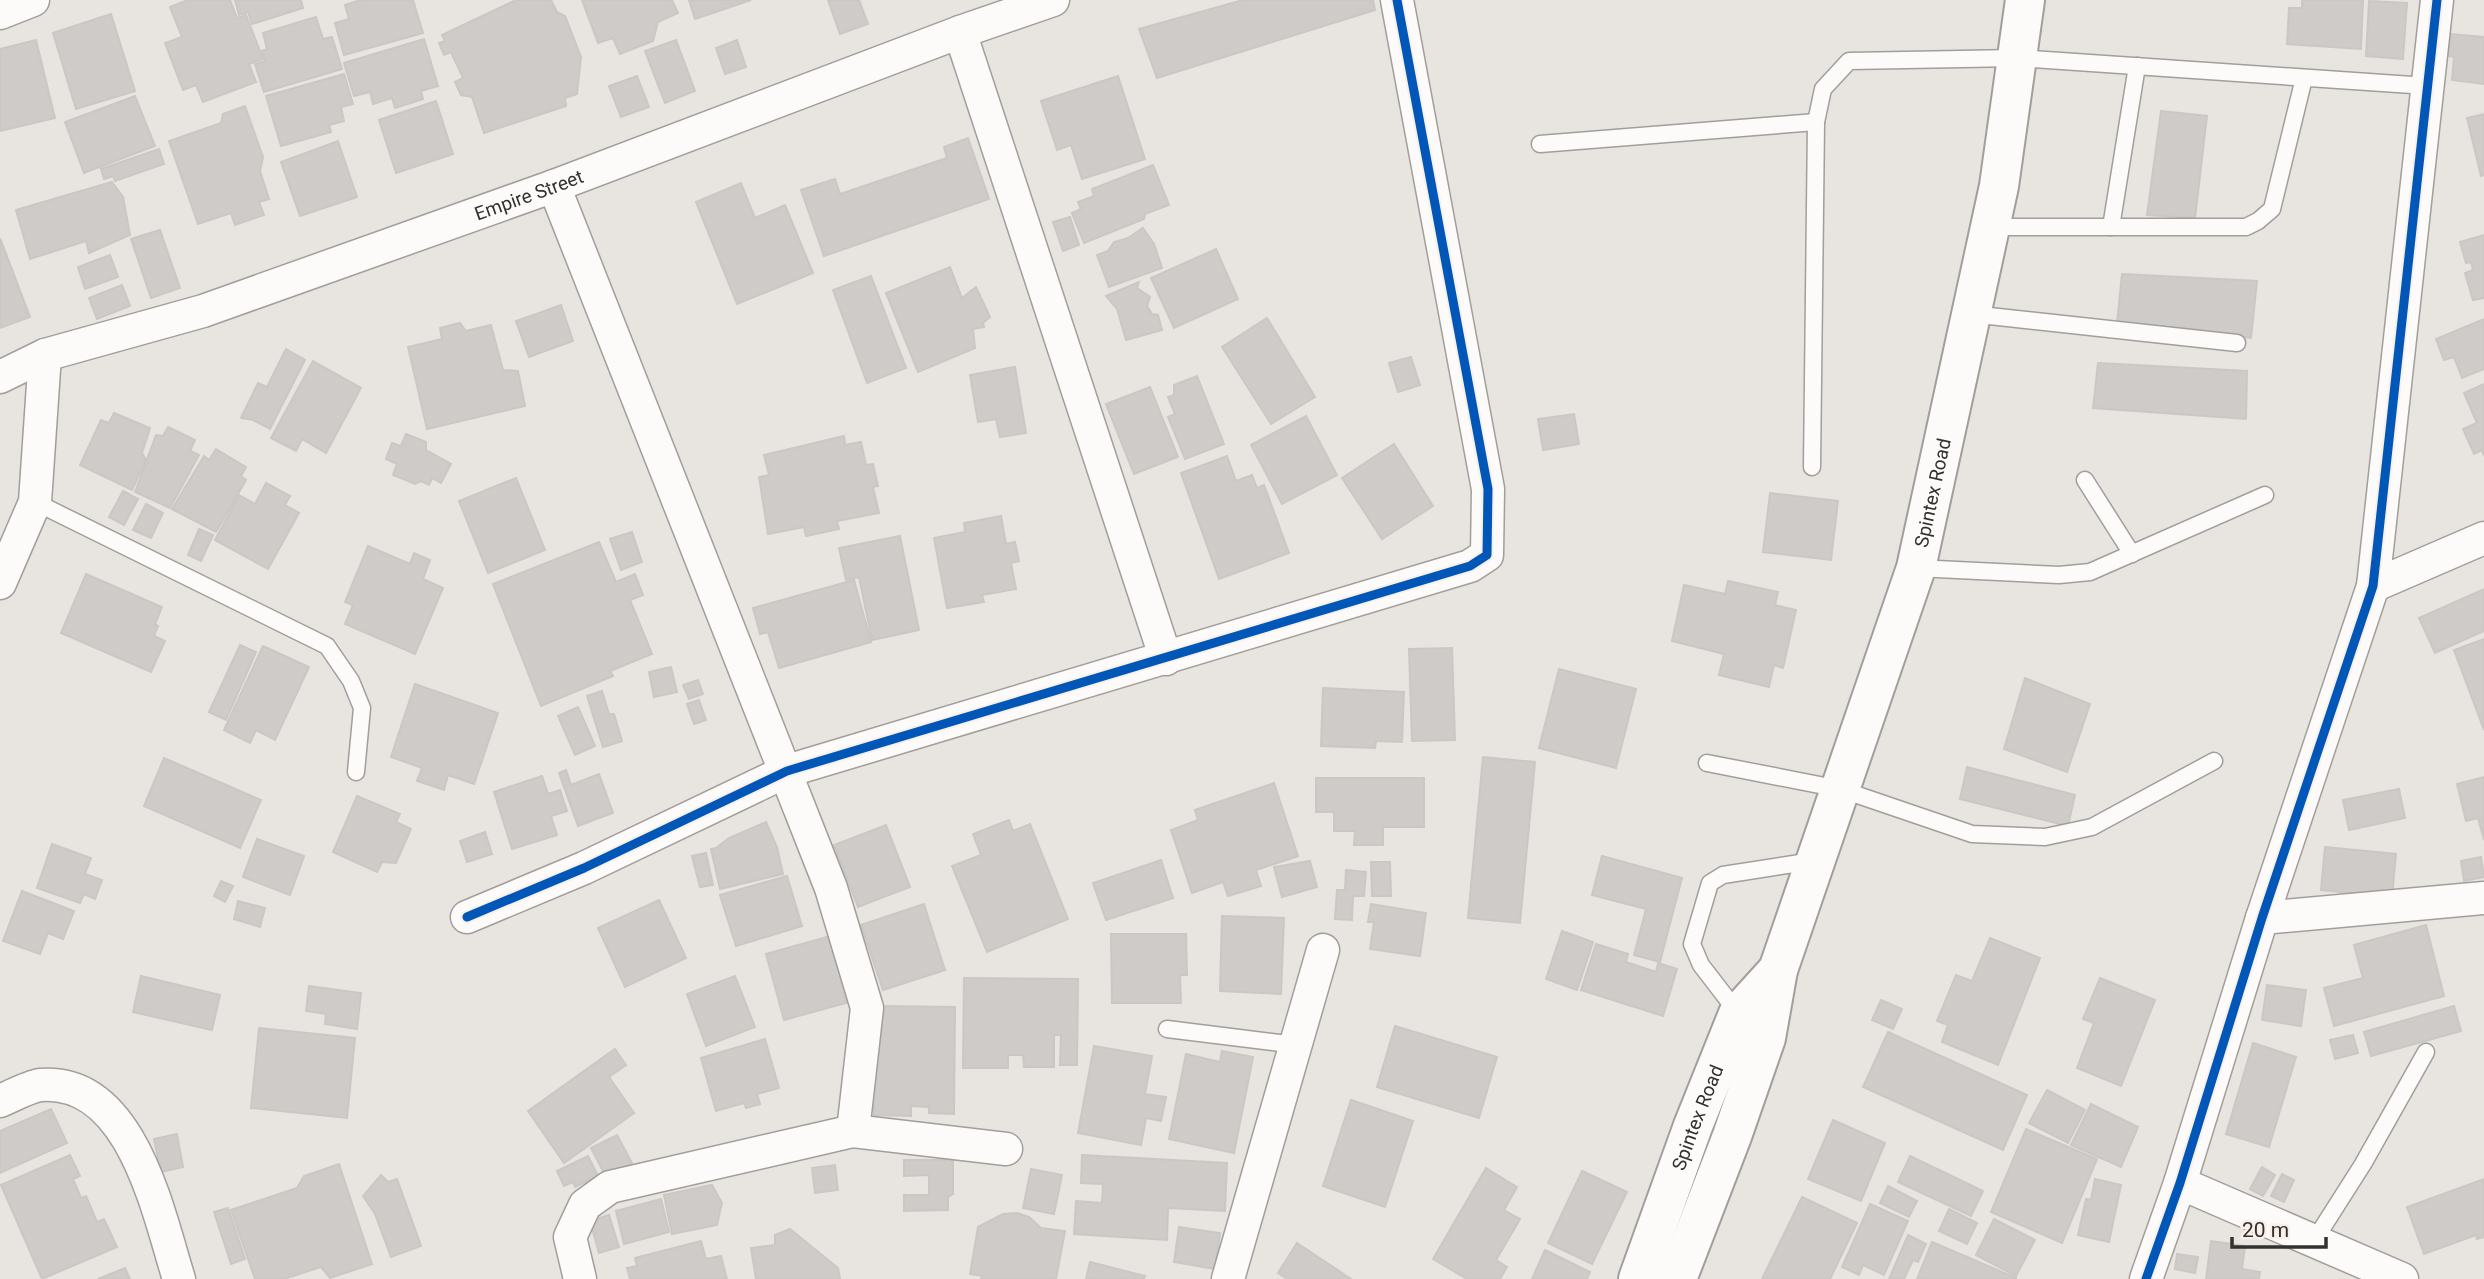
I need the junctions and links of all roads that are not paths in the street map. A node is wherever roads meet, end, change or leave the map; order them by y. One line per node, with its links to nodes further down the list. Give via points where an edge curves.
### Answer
1 (33, 0): 6 (street)
2 (1053, 0): 7 (street, Empire Street)
3 (1397, 0): 30 (street, via 1488,489 1487,555 1470,566)
4 (2025, 0): 8 (main road, Spintex Road)
5 (2437, 0): 11 (street)
6 (0, 13)
7 (960, 33): 14 (street, Empire Street); 30 (street)
8 (2017, 58): 9 (lane); 12 (lane, via 1849,61 1823,89); 15 (main road, Spintex Road)
9 (2137, 66): 10 (lane); 16 (lane)
10 (2304, 78): 11 (lane); 16 (lane, via 2272,209 2258,221 2246,227)
11 (2427, 86): 29 (street)
12 (1816, 122): 13 (lane); 21 (lane)
13 (1540, 144)
14 (555, 186): 19 (street, Empire Street, via 203,311); 33 (street)
15 (1990, 227): 16 (lane); 17 (main road, Spintex Road)
16 (2111, 227)
17 (1971, 314): 18 (lane); 27 (main road, Spintex Road)
18 (2237, 343)
19 (45, 355): 20 (street, Empire Street); 24 (street)
20 (0, 377)
21 (1812, 467)
22 (2085, 480): 26 (lane)
23 (2265, 495): 26 (lane)
24 (35, 502): 28 (street); 34 (lane, via 327,646 351,681 362,708)
25 (2484, 538): 29 (street)
26 (2132, 554): 27 (lane, via 2090,572 2059,575)
27 (1916, 568): 35 (main road, Spintex Road)
28 (0, 583)
29 (2373, 586): 39 (street)
30 (1166, 659): 33 (street)
31 (2214, 761): 35 (lane, via 2092,827 2045,837 1972,834)
32 (1707, 764): 35 (lane)
33 (787, 771): 38 (street, via 583,868); 47 (street, via 831,888 867,1008)
34 (356, 772)
35 (1840, 789): 36 (main road, Spintex Road)
36 (1816, 860): 41 (main road, Spintex Road); 42 (lane, via 1723,875 1710,883 1692,944 1701,965)
37 (2484, 898): 39 (street)
38 (467, 917)
39 (2262, 918): 49 (street)
40 (1323, 950): 44 (street)
41 (1778, 970): 42 (main road, Spintex Road); 55 (main road, Spintex Road, via 1766,1038)
42 (1738, 1014): 54 (main road, Spintex Road)
43 (1167, 1029): 44 (lane)
44 (1296, 1045): 53 (street)
45 (2426, 1052): 50 (lane)
46 (0, 1101): 51 (street, via 39,1085 75,1088 106,1109 126,1134 145,1175)
47 (853, 1131): 48 (street); 52 (street, via 610,1187 585,1205 570,1237)
48 (1006, 1149)
49 (2180, 1183): 50 (street); 56 (street)
50 (2314, 1241): 57 (street)
51 (179, 1279)
52 (580, 1279)
53 (1228, 1279)
54 (1639, 1279)
55 (1677, 1279)
56 (2146, 1279)
57 (2402, 1279)

